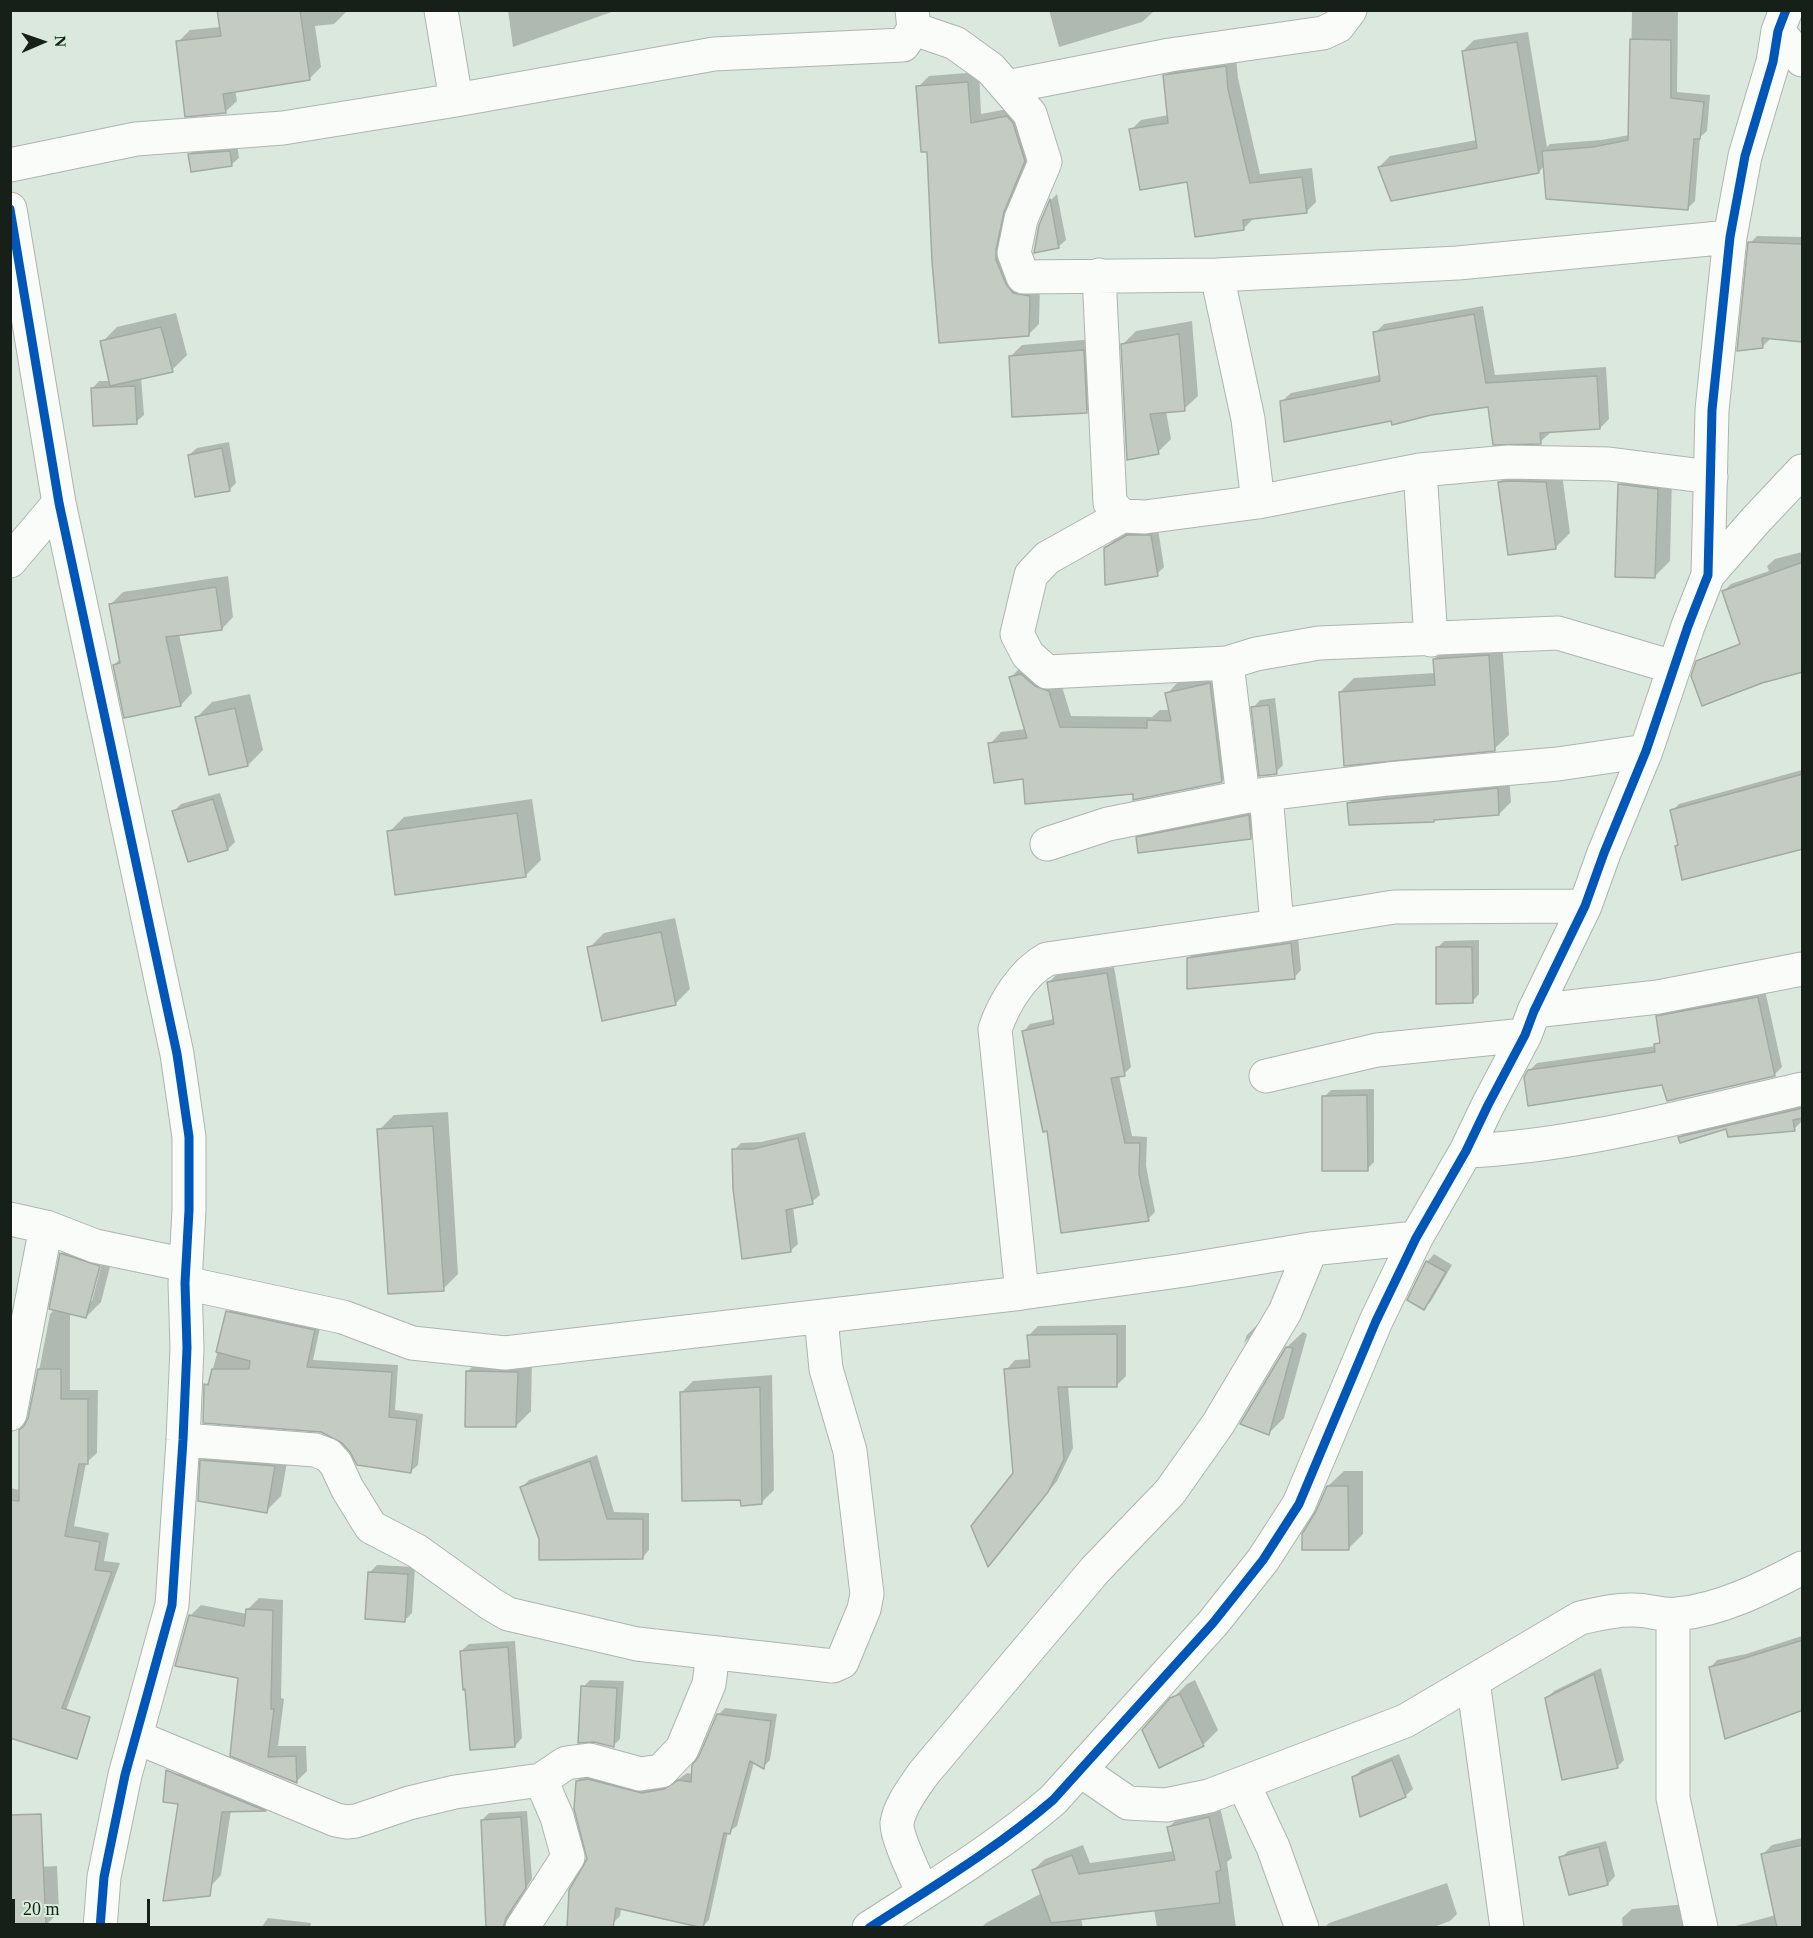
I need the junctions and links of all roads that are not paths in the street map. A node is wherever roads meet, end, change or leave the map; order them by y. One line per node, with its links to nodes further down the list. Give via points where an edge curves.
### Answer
1 (441, 10): 7 (street)
2 (1350, 10): 6 (street, via 1338,26 1323,33 1170,56)
3 (913, 20): 6 (street, via 991,69); 7 (street, via 903,45 714,54)
4 (1782, 21): 5 (street); 10 (street, via 1745,156)
5 (1803, 60)
6 (1007, 87): 11 (street, via 1030,114 1045,162 1021,219 1014,254 1023,277)
7 (456, 100): 8 (street, via 283,128 136,139)
8 (10, 165)
9 (10, 209): 17 (street)
10 (1730, 237): 12 (street, via 1458,263); 15 (street, via 1712,410)
11 (1099, 275): 12 (street); 18 (street, via 1110,503)
12 (1217, 275): 16 (street, via 1248,419)
13 (1420, 470): 15 (street, via 1531,462 1609,464); 16 (street); 21 (street)
14 (1803, 471): 20 (street)
15 (1711, 477): 20 (street)
16 (1258, 502): 18 (street, via 1145,517)
17 (59, 503): 19 (street); 38 (street, via 177,1054 189,1137)
18 (1122, 516): 22 (street, via 1047,558 1031,575 1017,634 1028,655 1047,672)
19 (10, 561)
20 (1708, 575): 23 (street)
21 (1431, 640): 22 (street, via 1318,643); 23 (street, via 1558,633)
22 (1227, 663): 25 (street)
23 (1673, 667): 24 (street)
24 (1646, 751): 25 (street, via 1558,764); 27 (street)
25 (1255, 795): 26 (street, via 1108,824); 28 (street)
26 (1047, 844)
27 (1585, 906): 28 (street, via 1394,906); 30 (street)
28 (1277, 926): 39 (street, via 1047,959 1033,967 1002,1009 994,1029)
29 (1803, 969): 30 (street)
30 (1530, 1023): 31 (street, via 1377,1050); 33 (street)
31 (1266, 1076)
32 (1803, 1089): 33 (street, via 1545,1145)
33 (1466, 1151): 36 (street)
34 (10, 1219): 35 (street)
35 (46, 1227): 38 (street); 41 (street)
36 (1416, 1238): 37 (street); 48 (street, via 1376,1321 1299,1504 1263,1560 1214,1623)
37 (1311, 1249): 39 (street); 51 (street, via 1285,1312 1218,1424 1170,1492 1095,1570 905,1800 897,1825)
38 (185, 1274): 40 (street, via 343,1317 412,1343 505,1353); 42 (street)
39 (1022, 1293): 40 (street)
40 (821, 1318): 45 (street, via 826,1369 850,1451 866,1602 842,1662 833,1666)
41 (10, 1414)
42 (183, 1440): 45 (street, via 315,1450 328,1455 371,1527 417,1551 508,1614 637,1644); 47 (street, via 172,1605)
43 (1803, 1568): 44 (street, via 1728,1602)
44 (1673, 1615): 46 (street, via 1635,1610 1580,1618); 57 (street, via 1673,1798)
45 (712, 1653): 49 (street, via 709,1684 682,1749 661,1771 640,1774 589,1760 566,1763)
46 (1473, 1681): 50 (street, via 1405,1720); 56 (street)
47 (136, 1737): 49 (street, via 346,1822 455,1792); 52 (street, via 104,1876)
48 (1080, 1770): 50 (street, via 1123,1800 1137,1804 1166,1805 1209,1796); 51 (street, via 1029,1820)
49 (541, 1780): 53 (street, via 568,1857)
50 (1243, 1783): 55 (street, via 1273,1847)
51 (923, 1893): 54 (street)
52 (100, 1928)
53 (522, 1928)
54 (869, 1928)
55 (1302, 1928)
56 (1507, 1928)
57 (1701, 1928)

